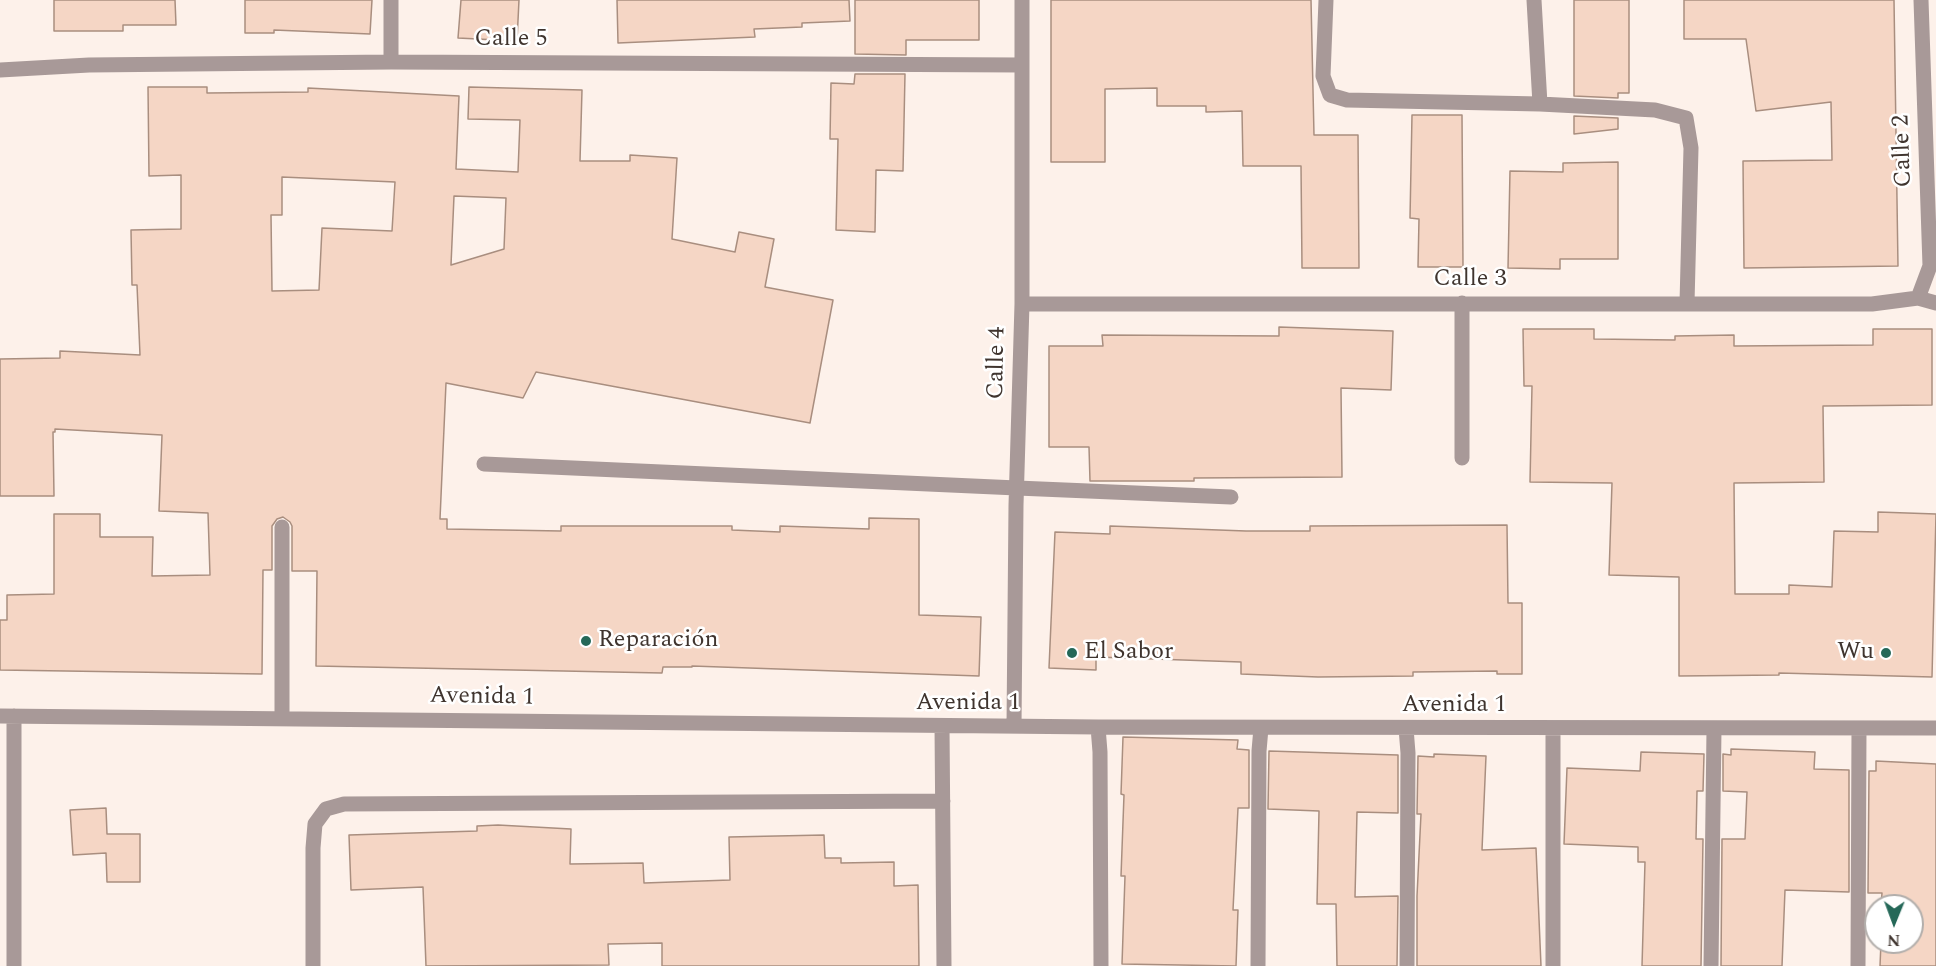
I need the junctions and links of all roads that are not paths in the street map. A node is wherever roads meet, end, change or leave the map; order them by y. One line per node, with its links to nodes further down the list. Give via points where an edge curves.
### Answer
1 (392, 0): 6 (street)
2 (1022, 0): 7 (street, Calle 4)
3 (1326, 0): 9 (street, via 1323,76 1330,95 1347,100)
4 (1534, 0): 9 (street)
5 (1921, 0): 10 (street, Calle 2, via 1930,266)
6 (390, 62): 7 (street, Calle 5); 8 (street, Calle 5, via 89,65)
7 (1021, 65): 14 (street, Calle 4)
8 (0, 70)
9 (1540, 104): 12 (street, via 1655,110 1686,118 1690,148)
10 (1918, 298): 12 (street, Calle 3, via 1872,304); 13 (street)
11 (1462, 303): 12 (street, Calle 3); 14 (street, Calle 3); 15 (street)
12 (1687, 303)
13 (1936, 303)
14 (1022, 304): 17 (street, Calle 4)
15 (1462, 458)
16 (484, 465): 17 (street)
17 (1017, 488): 18 (street); 23 (street, Calle 4)
18 (1231, 497)
19 (282, 526): 21 (street)
20 (7, 716): 21 (street, Avenida 1); 32 (street)
21 (282, 718): 22 (street, Avenida 1)
22 (942, 726): 23 (street, Avenida 1); 31 (street)
23 (1014, 726): 24 (street, Avenida 1)
24 (1098, 728): 25 (street, Avenida 1); 35 (street)
25 (1261, 728): 26 (street, Avenida 1); 36 (street)
26 (1406, 728): 29 (street, Avenida 1); 37 (street)
27 (1859, 728): 28 (street, Avenida 1); 30 (street, Avenida 1); 40 (street)
28 (1936, 728)
29 (1553, 729): 30 (street, Avenida 1); 38 (street)
30 (1714, 729): 39 (street)
31 (943, 801): 33 (street, via 344,804 326,809 315,824); 34 (street)
32 (10, 957)
33 (313, 966)
34 (944, 966)
35 (1101, 966)
36 (1258, 966)
37 (1407, 966)
38 (1553, 966)
39 (1711, 966)
40 (1858, 966)

